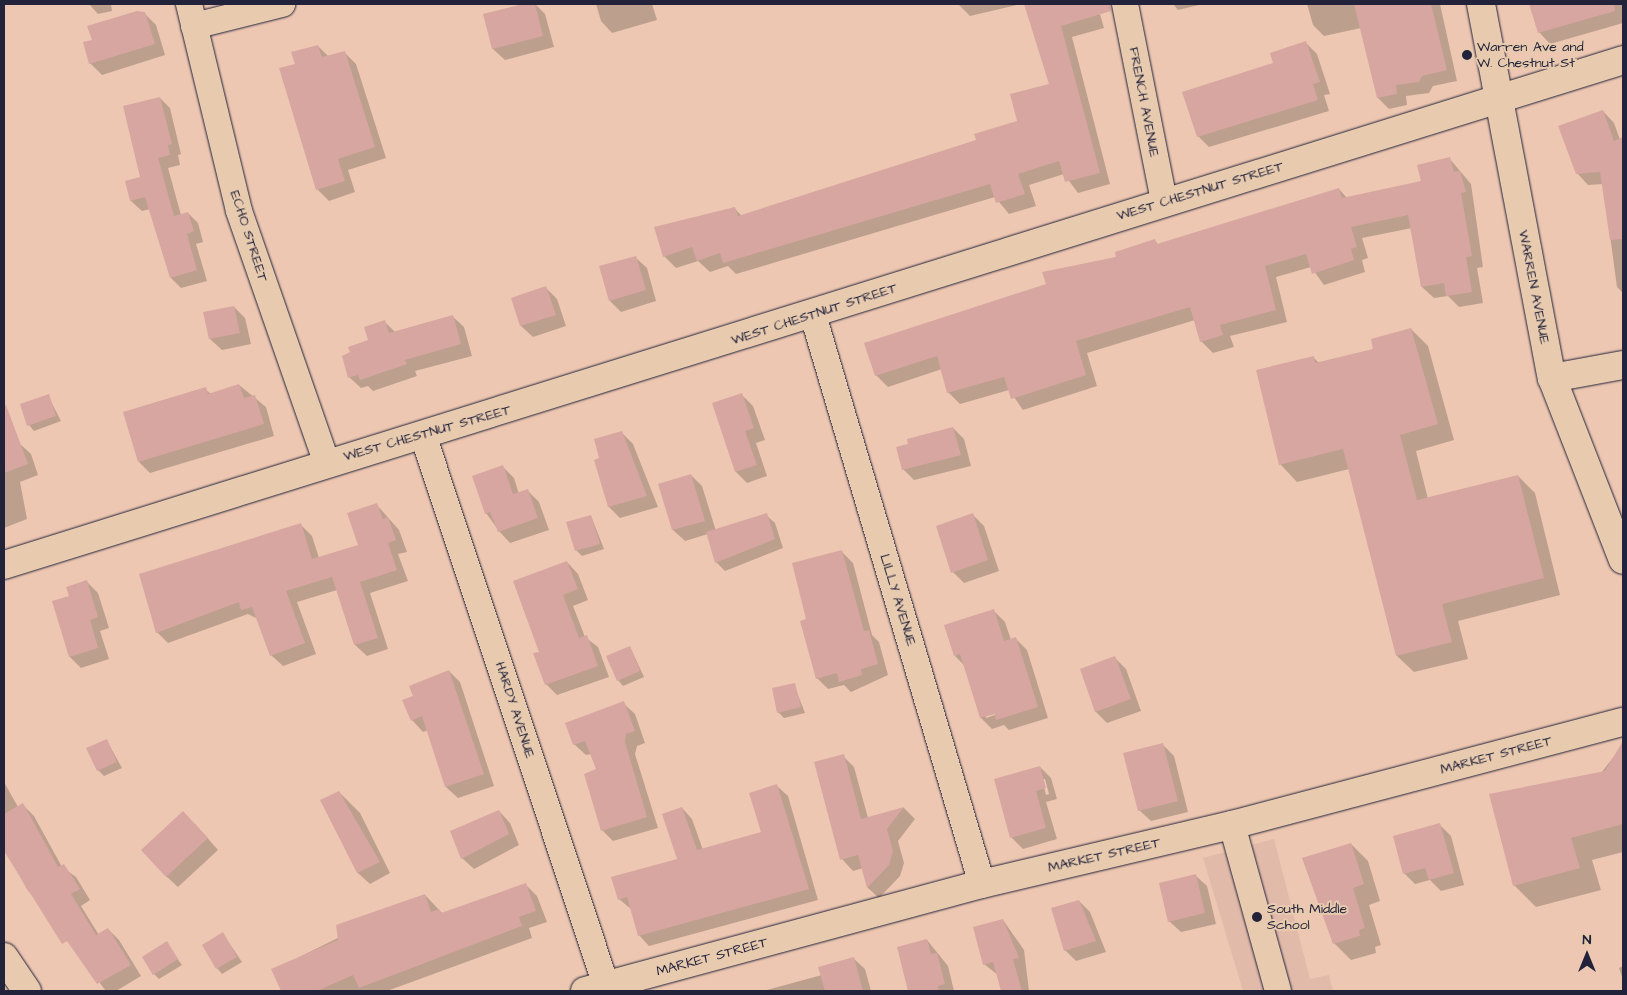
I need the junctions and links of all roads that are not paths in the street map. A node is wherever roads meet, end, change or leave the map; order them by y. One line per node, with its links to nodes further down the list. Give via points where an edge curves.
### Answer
1 (282, 4): 4 (street)
2 (1124, 4): 7 (street, FRENCH AVENUE)
3 (1481, 4): 6 (main road, WARREN AVENUE)
4 (191, 15): 12 (street, ECHO STREET, via 239,211)
5 (1623, 60): 6 (main road, WEST CHESTNUT STREET)
6 (1498, 99): 7 (main road, WEST CHESTNUT STREET); 10 (main road, WARREN AVENUE)
7 (1164, 201): 8 (main road, WEST CHESTNUT STREET)
8 (813, 316): 11 (main road, WEST CHESTNUT STREET); 17 (street, LILLY AVENUE)
9 (1623, 365): 10 (main road)
10 (1552, 378): 13 (main road, WARREN AVENUE)
11 (423, 436): 12 (main road, WEST CHESTNUT STREET); 19 (street, HARDY AVENUE)
12 (327, 463): 14 (main road, WEST CHESTNUT STREET)
13 (1623, 560)
14 (4, 565)
15 (1623, 722): 16 (main road, MARKET STREET)
16 (1232, 825): 17 (main road, MARKET STREET); 21 (street)
17 (982, 884): 19 (main road, MARKET STREET)
18 (4, 957): 20 (main road)
19 (596, 988)
20 (27, 991)
21 (1278, 991)

